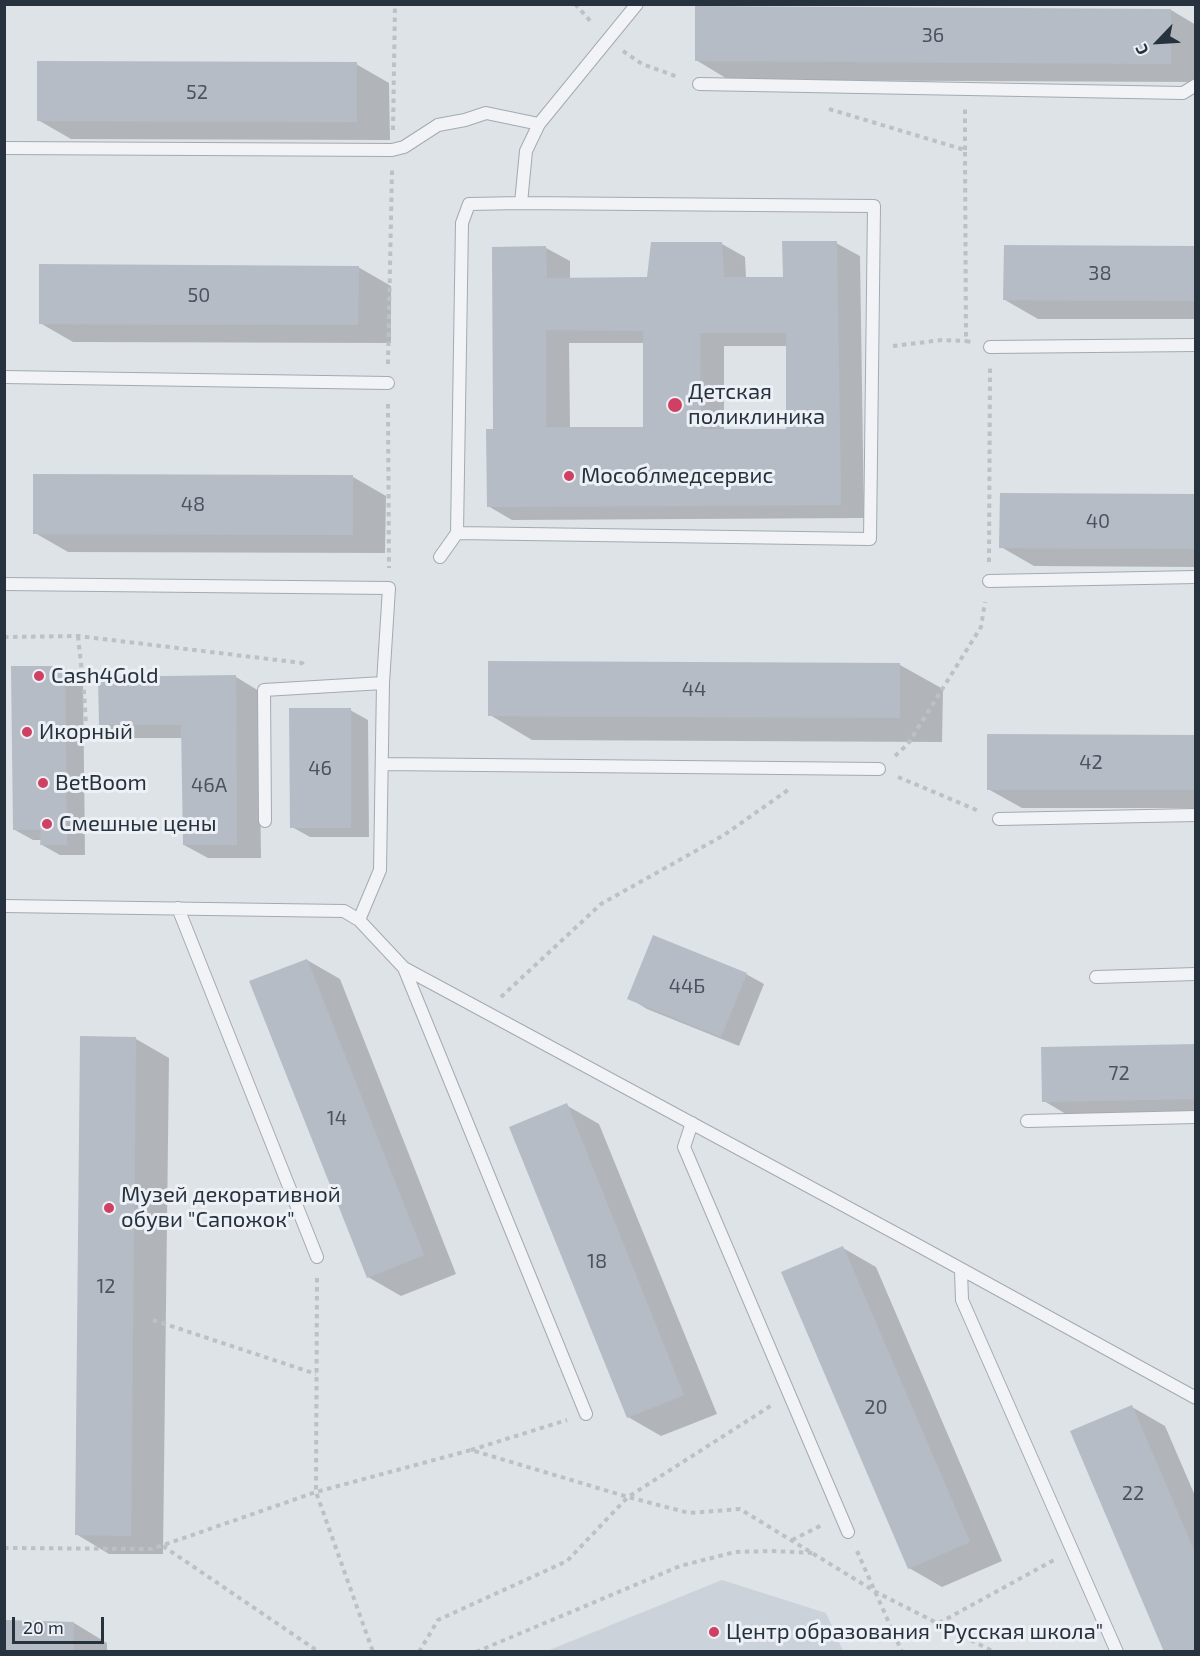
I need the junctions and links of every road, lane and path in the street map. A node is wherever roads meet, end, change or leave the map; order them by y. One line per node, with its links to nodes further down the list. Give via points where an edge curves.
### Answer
1 (395, 4): 11 (path)
2 (575, 4): 4 (path)
3 (637, 4): 4 (lane)
4 (607, 39): 5 (path, via 642,64); 9 (lane)
5 (699, 84): 7 (lane)
6 (1196, 84): 7 (lane, via 1184,93)
7 (965, 89): 12 (path)
8 (828, 109): 12 (path)
9 (539, 124): 11 (lane, via 486,112 438,125 404,147); 13 (lane, via 526,151)
10 (4, 148): 11 (lane)
11 (392, 150): 19 (path)
12 (965, 150): 14 (path)
13 (521, 202): 17 (lane, via 874,206); 20 (lane, via 469,204 462,223)
14 (966, 341): 16 (path); 17 (path)
15 (1196, 345): 16 (lane)
16 (990, 347): 23 (path)
17 (872, 348): 20 (lane, via 870,539)
18 (4, 377): 19 (lane)
19 (388, 382): 25 (path)
20 (457, 533): 21 (lane)
21 (440, 557)
22 (1196, 576): 23 (lane)
23 (989, 581): 33 (path, via 981,627 909,744)
24 (4, 584): 25 (lane)
25 (389, 588): 28 (lane)
26 (78, 636): 27 (path); 29 (path, via 302,663); 30 (path)
27 (4, 637)
28 (383, 683): 29 (lane); 31 (lane)
29 (316, 686): 36 (lane, via 264,690)
30 (87, 741)
31 (383, 764): 32 (lane); 39 (lane, via 380,870)
32 (819, 768): 33 (lane); 43 (path, via 724,835 601,904)
33 (879, 769): 35 (path)
34 (1196, 815): 35 (lane)
35 (999, 819)
36 (265, 822)
37 (4, 906): 38 (lane)
38 (178, 908): 39 (lane, via 344,911); 47 (lane)
39 (359, 920): 40 (lane)
40 (404, 968): 43 (lane); 53 (lane)
41 (1196, 974): 42 (lane)
42 (1096, 977)
43 (485, 1012): 46 (lane)
44 (1196, 1118): 45 (lane)
45 (1027, 1121)
46 (692, 1123): 48 (lane); 51 (lane, via 684,1148)
47 (317, 1257): 50 (path)
48 (961, 1270): 52 (lane); 62 (lane, via 962,1300)
49 (153, 1320): 50 (path)
50 (316, 1374): 55 (path)
51 (789, 1394): 56 (path); 57 (lane)
52 (1196, 1398)
53 (586, 1414): 54 (path)
54 (471, 1450): 55 (path); 56 (path)
55 (316, 1492): 60 (path); 67 (path)
56 (628, 1497): 59 (path, via 689,1513 740,1509); 68 (path, via 567,1561 438,1620)
57 (842, 1516): 58 (lane); 59 (path)
58 (848, 1532): 64 (path)
59 (792, 1540): 63 (path)
60 (162, 1545): 61 (path); 66 (path)
61 (4, 1548)
62 (1072, 1550): 65 (path); 72 (lane)
63 (813, 1553): 64 (path); 69 (path, via 735,1552 680,1566)
64 (876, 1592): 65 (path); 70 (path)
65 (938, 1623): 71 (path)
66 (319, 1652)
67 (373, 1652)
68 (419, 1652)
69 (476, 1652)
70 (902, 1652)
71 (994, 1652)
72 (1117, 1652)

